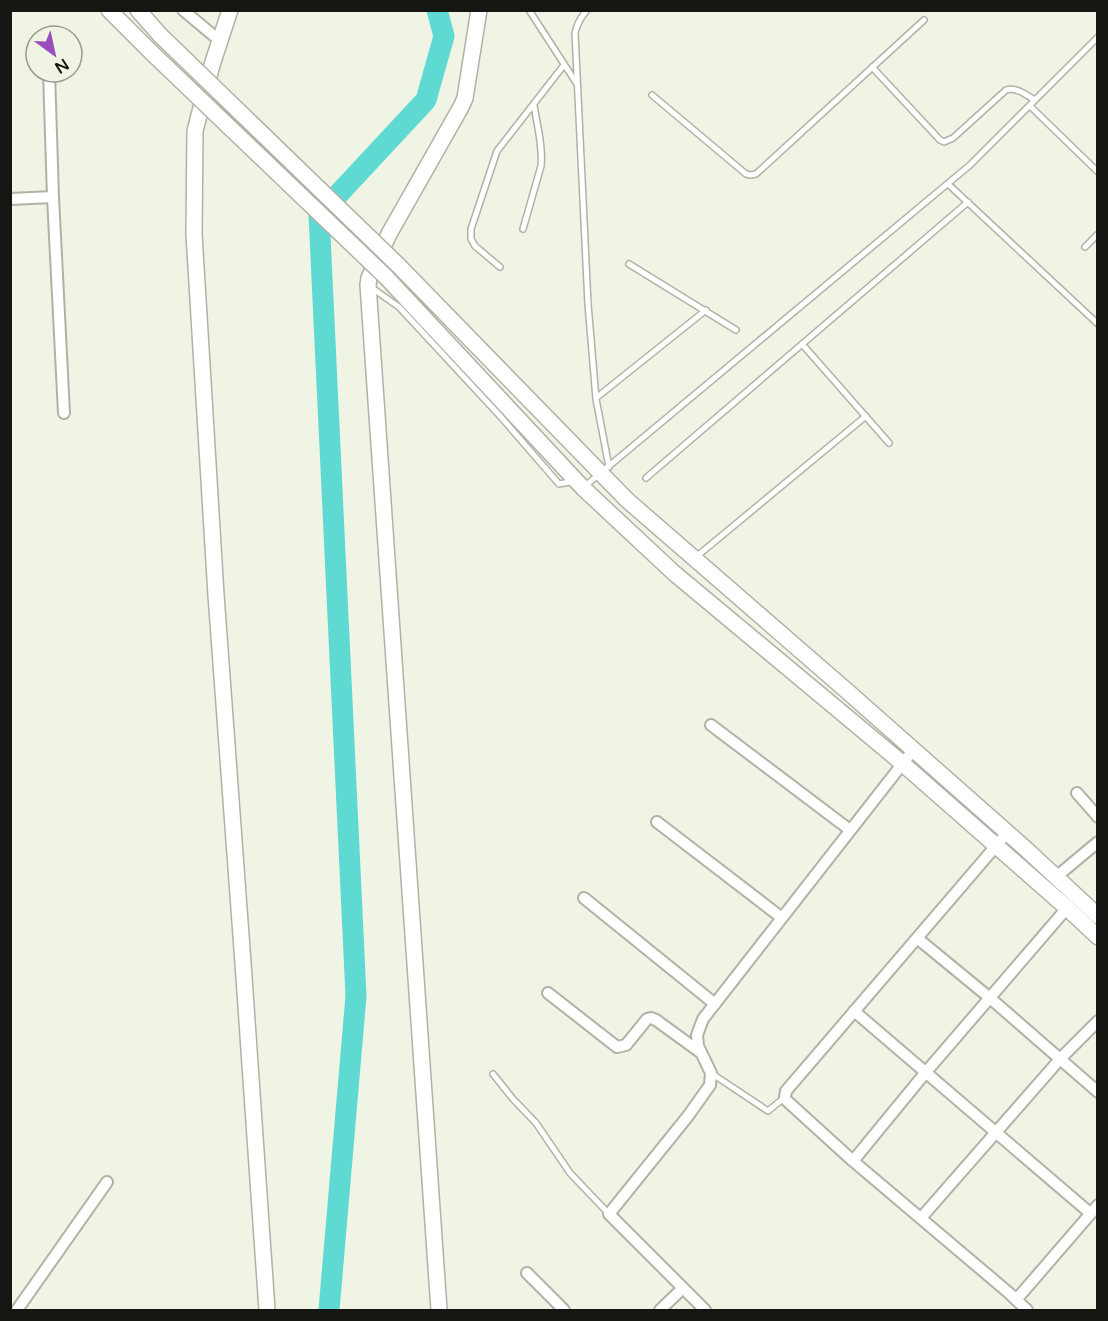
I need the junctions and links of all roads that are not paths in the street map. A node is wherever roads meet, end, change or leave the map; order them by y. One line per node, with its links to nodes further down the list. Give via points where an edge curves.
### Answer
1 (109, 10): 40 (street, bridge, via 386,277)
2 (138, 10): 38 (street, bridge)
3 (183, 10): 10 (street)
4 (230, 10): 10 (street)
5 (479, 10): 29 (street, via 465,98 389,234)
6 (529, 10): 11 (lane)
7 (587, 10): 14 (lane, via 575,33)
8 (924, 20): 12 (lane)
9 (1098, 37): 16 (lane)
10 (220, 41): 81 (street, via 195,131 194,234)
11 (564, 65): 14 (lane); 17 (lane)
12 (872, 68): 15 (lane, via 762,170 751,175); 16 (lane, via 944,142 1006,90 1011,88)
13 (49, 84): 21 (street)
14 (578, 85): 34 (lane)
15 (652, 95)
16 (1035, 100): 18 (lane)
17 (534, 105): 24 (lane, via 542,158); 28 (lane, via 497,151 471,229 475,246)
18 (1030, 106): 19 (lane); 20 (lane)
19 (1098, 172)
20 (948, 184): 23 (lane); 38 (lane)
21 (53, 197): 22 (street); 35 (street)
22 (10, 200)
23 (968, 202): 31 (lane); 33 (lane)
24 (523, 229)
25 (1098, 234): 26 (lane)
26 (1085, 247)
27 (629, 264): 30 (lane)
28 (500, 267)
29 (369, 285): 40 (lane, via 399,307 559,484); 82 (street)
30 (705, 310): 32 (lane); 34 (lane)
31 (1098, 324)
32 (736, 330)
33 (802, 344): 36 (lane); 39 (lane)
34 (596, 398): 38 (lane)
35 (63, 413)
36 (866, 416): 37 (lane); 41 (lane)
37 (890, 443)
38 (605, 470): 40 (lane); 41 (street, via 627,500)
39 (646, 478)
40 (580, 484): 44 (street, via 674,573)
41 (695, 559): 43 (street)
42 (711, 724): 48 (street)
43 (914, 750): 44 (street); 49 (street)
44 (902, 763): 48 (street); 51 (street)
45 (1077, 793): 46 (street)
46 (1098, 817)
47 (657, 822): 56 (street)
48 (850, 830): 56 (street)
49 (1007, 833): 51 (street); 52 (street)
50 (1098, 842): 52 (street)
51 (996, 845): 54 (street); 58 (street)
52 (1056, 877): 55 (street)
53 (584, 898): 61 (street)
54 (1068, 908): 57 (street); 60 (street)
55 (1098, 916)
56 (782, 918): 61 (street)
57 (1098, 937)
58 (917, 938): 60 (street); 62 (street)
59 (548, 993): 64 (street, via 617,1047 626,1045 651,1018)
60 (990, 998): 65 (street); 67 (street)
61 (715, 1004): 64 (street, via 697,1035)
62 (854, 1011): 67 (street); 70 (street)
63 (1098, 1021): 65 (street)
64 (703, 1054): 66 (street)
65 (1061, 1058): 69 (street); 71 (street)
66 (711, 1072): 70 (lane, via 768,1111); 75 (street, via 710,1085 688,1116)
67 (926, 1072): 71 (street); 72 (street)
68 (493, 1074): 75 (lane, via 536,1123 570,1173)
69 (1098, 1092)
70 (785, 1096): 72 (street)
71 (996, 1132): 74 (street); 76 (street)
72 (853, 1161): 76 (street)
73 (106, 1182): 80 (street)
74 (1094, 1209): 79 (street)
75 (609, 1214): 78 (street)
76 (921, 1218): 79 (street)
77 (527, 1273): 83 (street)
78 (683, 1288): 84 (street); 85 (street)
79 (1016, 1300): 86 (street)
80 (17, 1311)
81 (267, 1311)
82 (440, 1311)
83 (564, 1311)
84 (660, 1311)
85 (705, 1311)
86 (1028, 1311)

